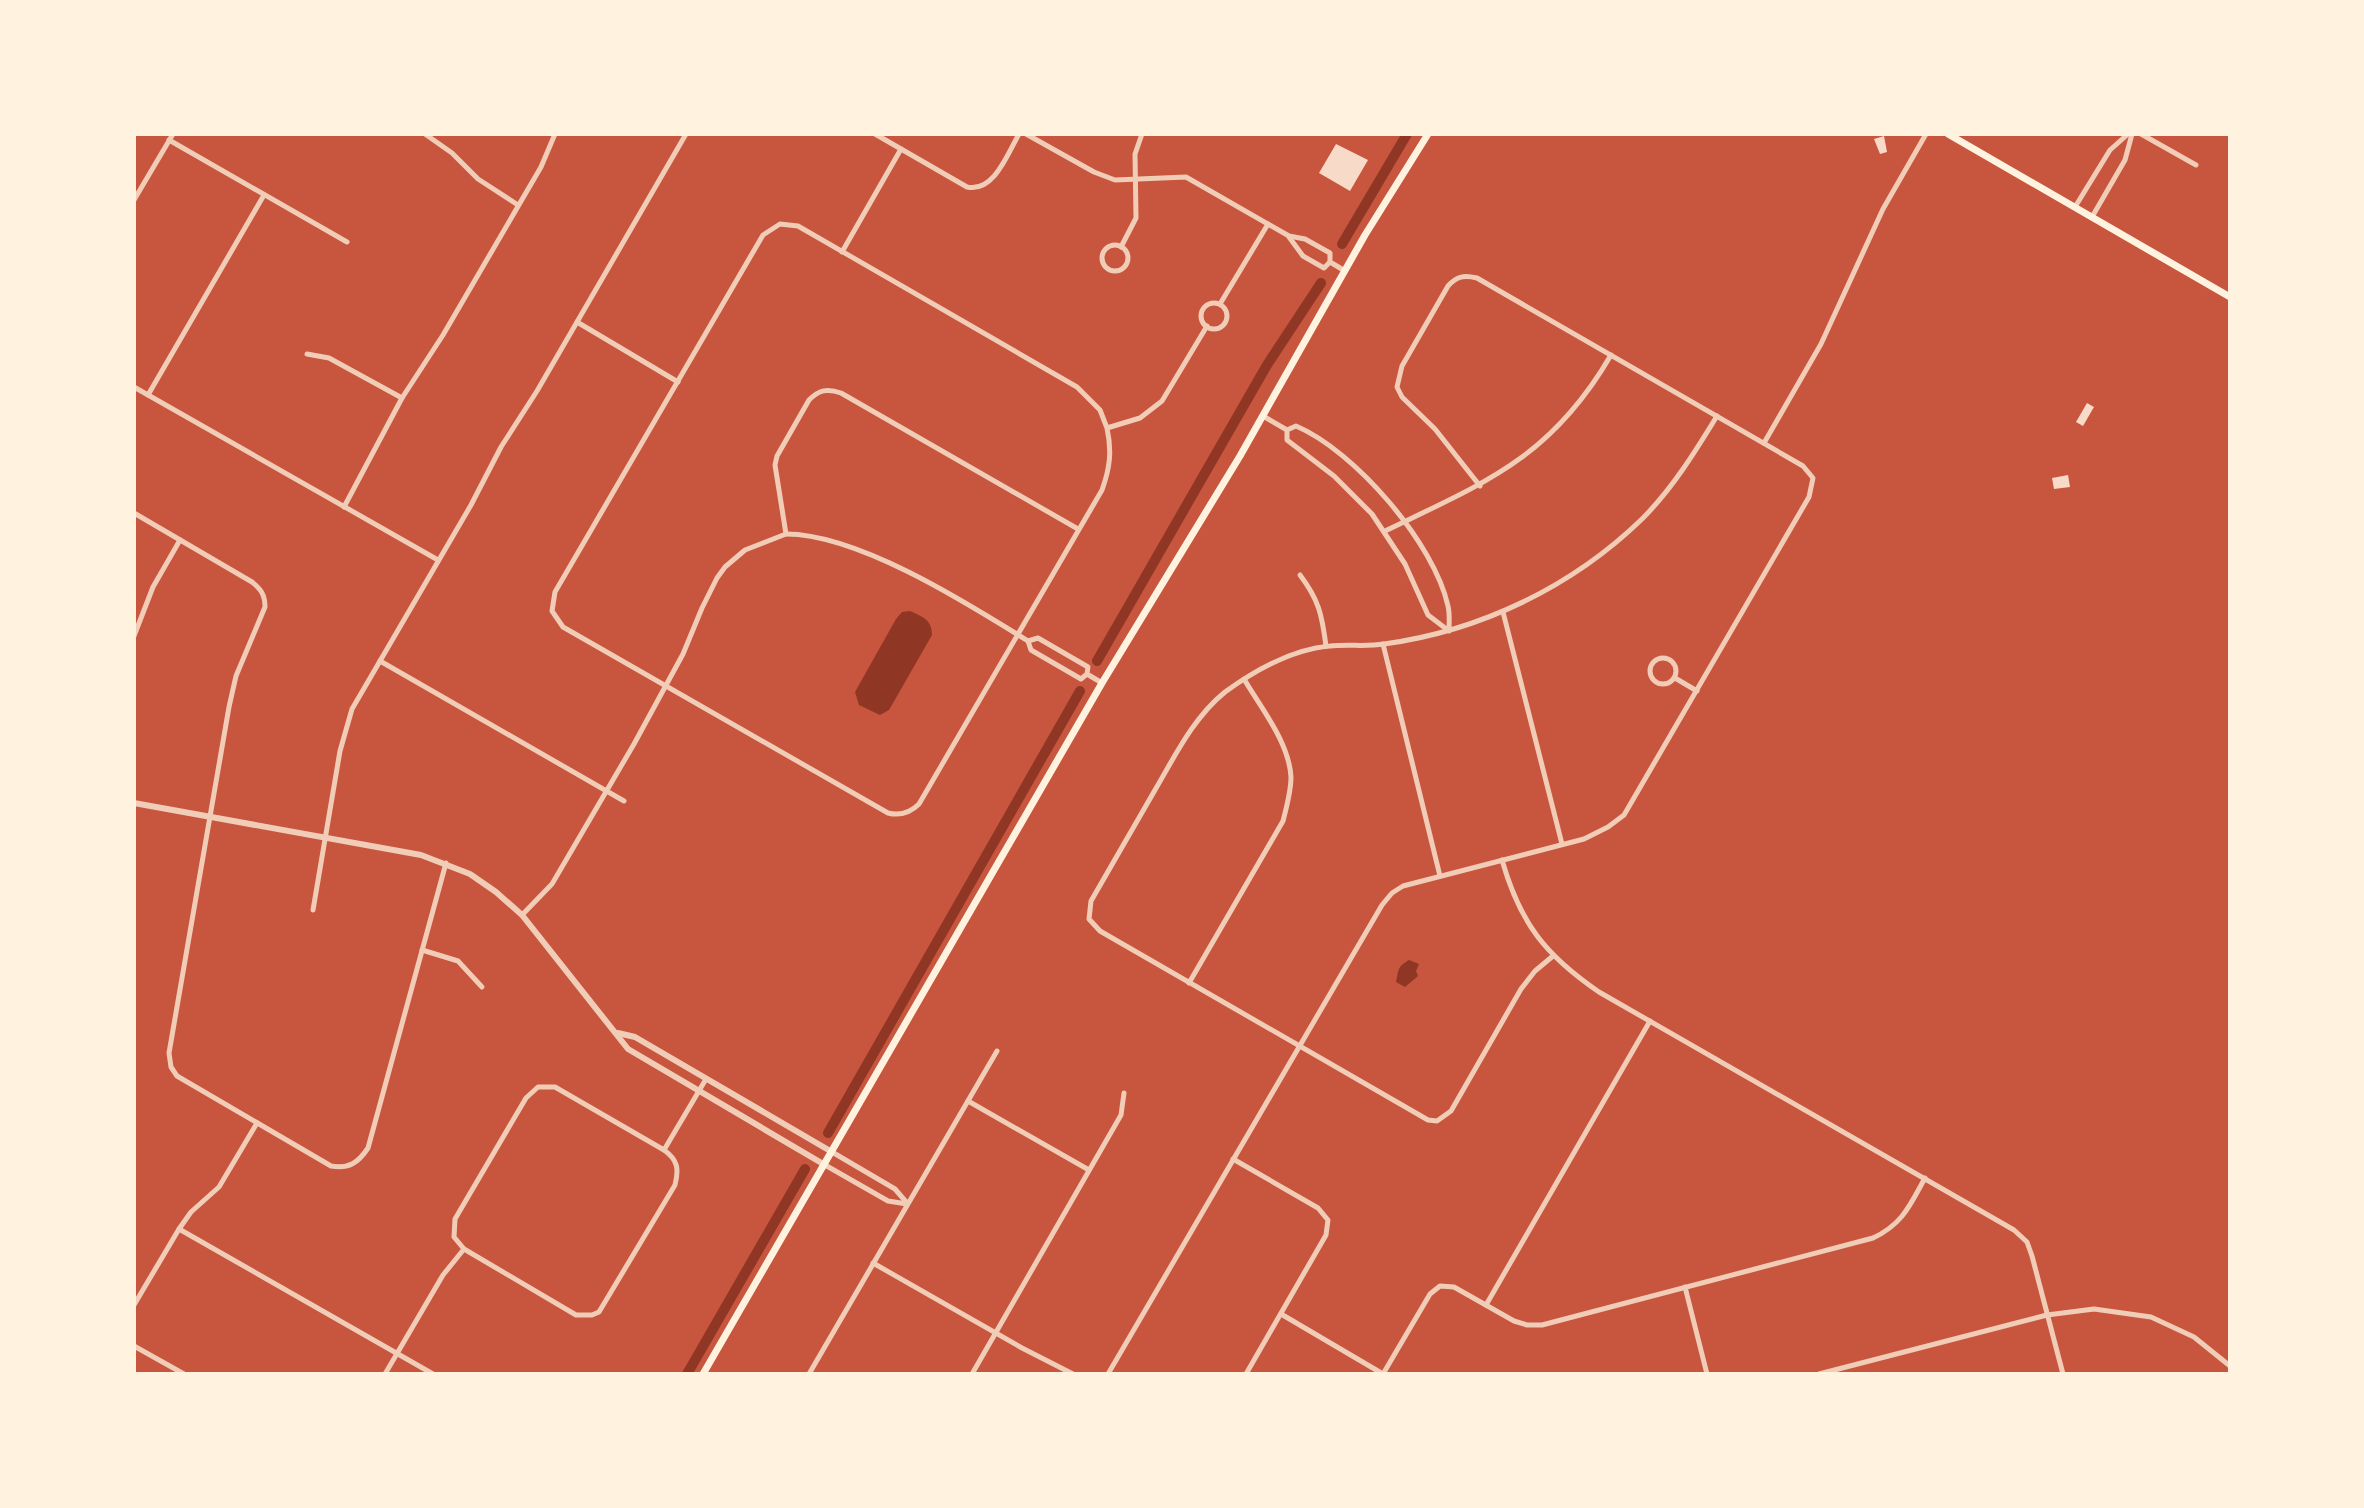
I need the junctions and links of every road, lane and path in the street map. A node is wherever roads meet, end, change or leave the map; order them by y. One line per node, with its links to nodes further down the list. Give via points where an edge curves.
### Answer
1 (173, 134): 14 (street)
2 (425, 134): 22 (street)
3 (555, 134): 22 (street)
4 (686, 134): 34 (street)
5 (875, 134): 15 (street)
6 (1019, 134): 15 (street, via 982,187 967,187)
7 (1026, 134): 17 (street, via 1103,177)
8 (1142, 134): 17 (street, via 1135,154)
9 (1428, 134): 31 (main road)
10 (1926, 134): 46 (street, via 1883,209 1821,344)
11 (1948, 134): 23 (main road)
12 (2130, 134): 23 (street, via 2110,150); 24 (street, via 2125,160)
13 (2141, 134): 16 (street)
14 (169, 140): 19 (street); 20 (street)
15 (901, 149): 29 (street)
16 (2196, 165)
17 (1137, 178): 25 (street, via 1186,177); 28 (street, via 1136,218)
18 (134, 184): 19 (street)
19 (141, 188): 21 (street)
20 (264, 195): 27 (street); 40 (street)
21 (134, 200)
22 (518, 205): 41 (street)
23 (2075, 207): 24 (main road)
24 (2092, 217): 32 (main road)
25 (1268, 224): 26 (street); 33 (street)
26 (1289, 236): 30 (street, via 1330,253); 30 (street, via 1303,256 1324,268)
27 (347, 242)
28 (1121, 247): 28 (street, via 1113,245 1103,253 1107,269 1126,265 1128,257)
29 (842, 252): 38 (street, via 798,226 780,224 763,235); 44 (street, via 1077,387 1100,410)
30 (1330, 262): 31 (street)
31 (1345, 271): 42 (main road)
32 (2230, 297)
33 (1220, 304): 35 (street, via 1204,308 1201,315); 35 (street, via 1226,310 1225,322 1219,328)
34 (577, 322): 38 (street); 55 (street)
35 (1207, 326): 44 (street, via 1162,401 1140,418)
36 (307, 354): 41 (street, via 329,358)
37 (1611, 355): 43 (street); 47 (street, via 1555,430); 47 (street, via 1477,278 1460,277 1448,286 1402,366 1397,387)
38 (678, 382): 69 (street, via 555,592 552,611 563,627)
39 (134, 387): 40 (street)
40 (148, 395): 48 (street)
41 (402, 398): 48 (street)
42 (1263, 416): 45 (street); 68 (main road)
43 (1717, 416): 46 (street); 57 (street, via 1643,518 1557,584)
44 (1107, 428): 51 (street, via 1110,467)
45 (1287, 430): 50 (street, via 1296,426 1312,433 1375,485); 52 (street, via 1287,440 1334,476)
46 (1764, 443): 70 (street, via 1803,466 1813,478 1809,497)
47 (1480, 486): 50 (street)
48 (344, 507): 55 (street)
49 (134, 513): 54 (street)
50 (1404, 522): 52 (street); 58 (street, via 1448,606)
51 (1078, 529): 53 (street, via 841,393 823,390 809,400 777,456); 59 (street)
52 (1385, 531): 58 (street, via 1428,615)
53 (786, 534): 59 (street, via 843,543); 69 (street, via 756,544 725,567)
54 (180, 540): 60 (street, via 153,587); 74 (street, via 252,582 265,598 236,676)
55 (438, 560): 64 (street)
56 (1300, 575): 63 (street, via 1322,612)
57 (1503, 612): 58 (street); 76 (street)
58 (1449, 631): 62 (street)
59 (1018, 635): 61 (street); 69 (street, via 919,804 903,813 888,813)
60 (134, 636)
61 (1028, 641): 65 (street, via 1031,650 1081,679); 65 (street, via 1038,638 1088,667)
62 (1383, 644): 63 (street); 79 (street)
63 (1326, 646): 67 (street, via 1273,663)
64 (380, 661): 71 (street); 75 (street, via 345,730)
65 (1087, 674): 68 (street)
66 (1675, 678): 66 (street, via 1673,661 1665,657 1653,662 1650,671 1656,682 1668,684); 70 (street)
67 (1244, 679): 84 (street, via 1284,752 1291,775 1289,799 1283,821); 84 (street, via 1190,730 1091,901 1089,919 1100,931)
68 (1102, 683): 96 (main road)
69 (667, 686): 71 (street)
70 (1697, 691): 76 (street, via 1624,815 1584,839)
71 (606, 791): 72 (street); 81 (street, via 552,884)
72 (624, 801)
73 (134, 803): 74 (street)
74 (210, 816): 75 (street); 94 (street, via 169,1053 171,1067 185,1082)
75 (325, 836): 78 (street); 80 (street)
76 (1562, 844): 77 (street)
77 (1502, 860): 79 (street); 83 (street, via 1526,923)
78 (446, 863): 81 (street, via 483,883); 82 (street)
79 (1440, 876): 88 (street, via 1403,886 1382,905)
80 (313, 910)
81 (522, 915): 87 (street)
82 (422, 950): 85 (street, via 458,961); 94 (street, via 361,1159 351,1166 331,1166)
83 (1553, 956): 86 (street, via 1586,983); 88 (street, via 1521,989 1451,1111 1437,1121 1420,1117)
84 (1189, 983): 88 (street)
85 (482, 987)
86 (1650, 1021): 100 (street); 107 (street)
87 (618, 1033): 90 (street, via 635,1037); 91 (street, via 628,1049)
88 (1299, 1047): 97 (street)
89 (997, 1051): 93 (street)
90 (706, 1079): 91 (street); 96 (street)
91 (699, 1091): 95 (street); 98 (street)
92 (1124, 1093): 99 (street, via 1121,1115)
93 (968, 1101): 99 (street); 101 (street)
94 (257, 1123): 102 (street, via 219,1187)
95 (664, 1150): 103 (street, via 555,1087 538,1087 526,1098 455,1219 454,1237); 103 (street, via 677,1163 675,1185 605,1305 592,1315 576,1315)
96 (832, 1152): 98 (main road); 101 (street, via 895,1189)
97 (1233, 1159): 108 (street, via 1318,1208 1328,1220 1326,1235); 121 (street)
98 (825, 1165): 101 (street, via 888,1201); 117 (main road)
99 (1089, 1170): 110 (street)
100 (1925, 1178): 105 (street, via 1903,1218 1873,1238); 109 (street, via 2027,1242)
101 (907, 1204): 104 (street)
102 (179, 1229): 106 (street); 112 (street)
103 (464, 1249): 112 (street)
104 (873, 1263): 110 (street); 118 (street)
105 (1685, 1287): 107 (street, via 1542,1325 1514,1321); 124 (street)
106 (134, 1305)
107 (1486, 1305): 123 (street, via 1454,1287 1440,1286 1430,1294)
108 (1281, 1314): 122 (street); 123 (street)
109 (2047, 1315): 113 (street, via 2094,1309 2151,1317 2194,1337); 125 (street); 126 (street)
110 (996, 1333): 119 (street); 120 (street)
111 (134, 1346): 114 (street)
112 (397, 1353): 115 (street); 116 (street)
113 (2230, 1366)
114 (184, 1374)
115 (385, 1374)
116 (433, 1374)
117 (703, 1374)
118 (809, 1374)
119 (972, 1374)
120 (1073, 1374)
121 (1108, 1374)
122 (1246, 1374)
123 (1383, 1374)
124 (1707, 1374)
125 (1819, 1374)
126 (2063, 1374)

